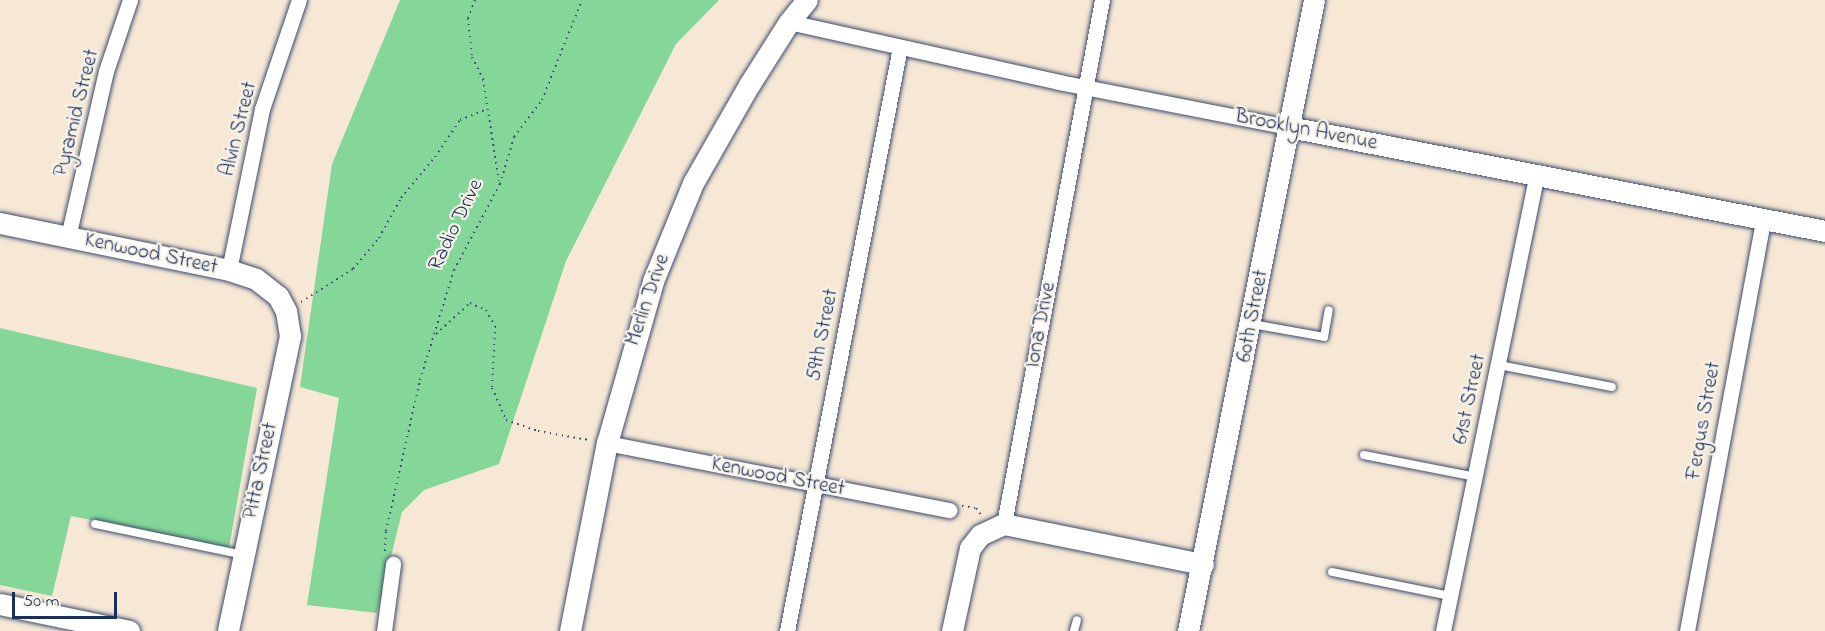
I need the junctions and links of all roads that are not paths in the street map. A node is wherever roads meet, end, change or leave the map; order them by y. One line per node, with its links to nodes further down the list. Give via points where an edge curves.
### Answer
1 (130, 0): 14 (street, Pyramid Street, via 106,71)
2 (299, 0): 15 (street, Alvin Street, via 262,109)
3 (807, 0): 6 (street, Merlin Drive)
4 (1102, 0): 8 (street, Iona Drive)
5 (1314, 0): 9 (street, 60th Street)
6 (789, 22): 7 (street, Brooklyn Avenue); 21 (street, Merlin Drive, via 693,183 652,281)
7 (900, 47): 8 (street, Brooklyn Avenue); 24 (street, 59th Street)
8 (1086, 86): 9 (street, Brooklyn Avenue); 27 (street, Iona Drive)
9 (1288, 127): 10 (street, Brooklyn Avenue); 18 (street, 60th Street)
10 (1536, 176): 11 (street, Brooklyn Avenue); 19 (street, 61st Street)
11 (1763, 219): 13 (street, Brooklyn Avenue); 45 (street, Fergus Street)
12 (0, 223): 14 (street, Kenwood Street)
13 (1825, 231)
14 (68, 237): 15 (street, Kenwood Street)
15 (229, 270): 17 (street, Kenwood Street, via 269,287)
16 (1329, 310): 18 (lane, via 1324,337)
17 (286, 311): 28 (street, Pitta Street, via 290,336)
18 (1252, 324): 30 (street, 60th Street)
19 (1499, 365): 20 (lane); 23 (street, 61st Street)
20 (1612, 387)
21 (607, 443): 24 (street, Kenwood Street); 39 (street, Merlin Drive)
22 (1364, 455): 23 (lane)
23 (1476, 477): 32 (street, 61st Street)
24 (816, 486): 25 (street, Kenwood Street); 40 (street, 59th Street)
25 (949, 510)
26 (95, 524): 28 (lane)
27 (997, 527): 30 (street); 41 (street, via 980,535 970,548)
28 (243, 555): 37 (street, Pitta Street)
29 (393, 564): 38 (street)
30 (1203, 564): 43 (street, 60th Street)
31 (1332, 572): 32 (lane)
32 (1450, 596): 44 (street, 61st Street)
33 (0, 604): 35 (street)
34 (1077, 620): 42 (lane)
35 (79, 626): 36 (street)
36 (129, 631)
37 (228, 631)
38 (384, 631)
39 (570, 631)
40 (787, 631)
41 (952, 631)
42 (1074, 631)
43 (1188, 631)
44 (1443, 631)
45 (1687, 631)

